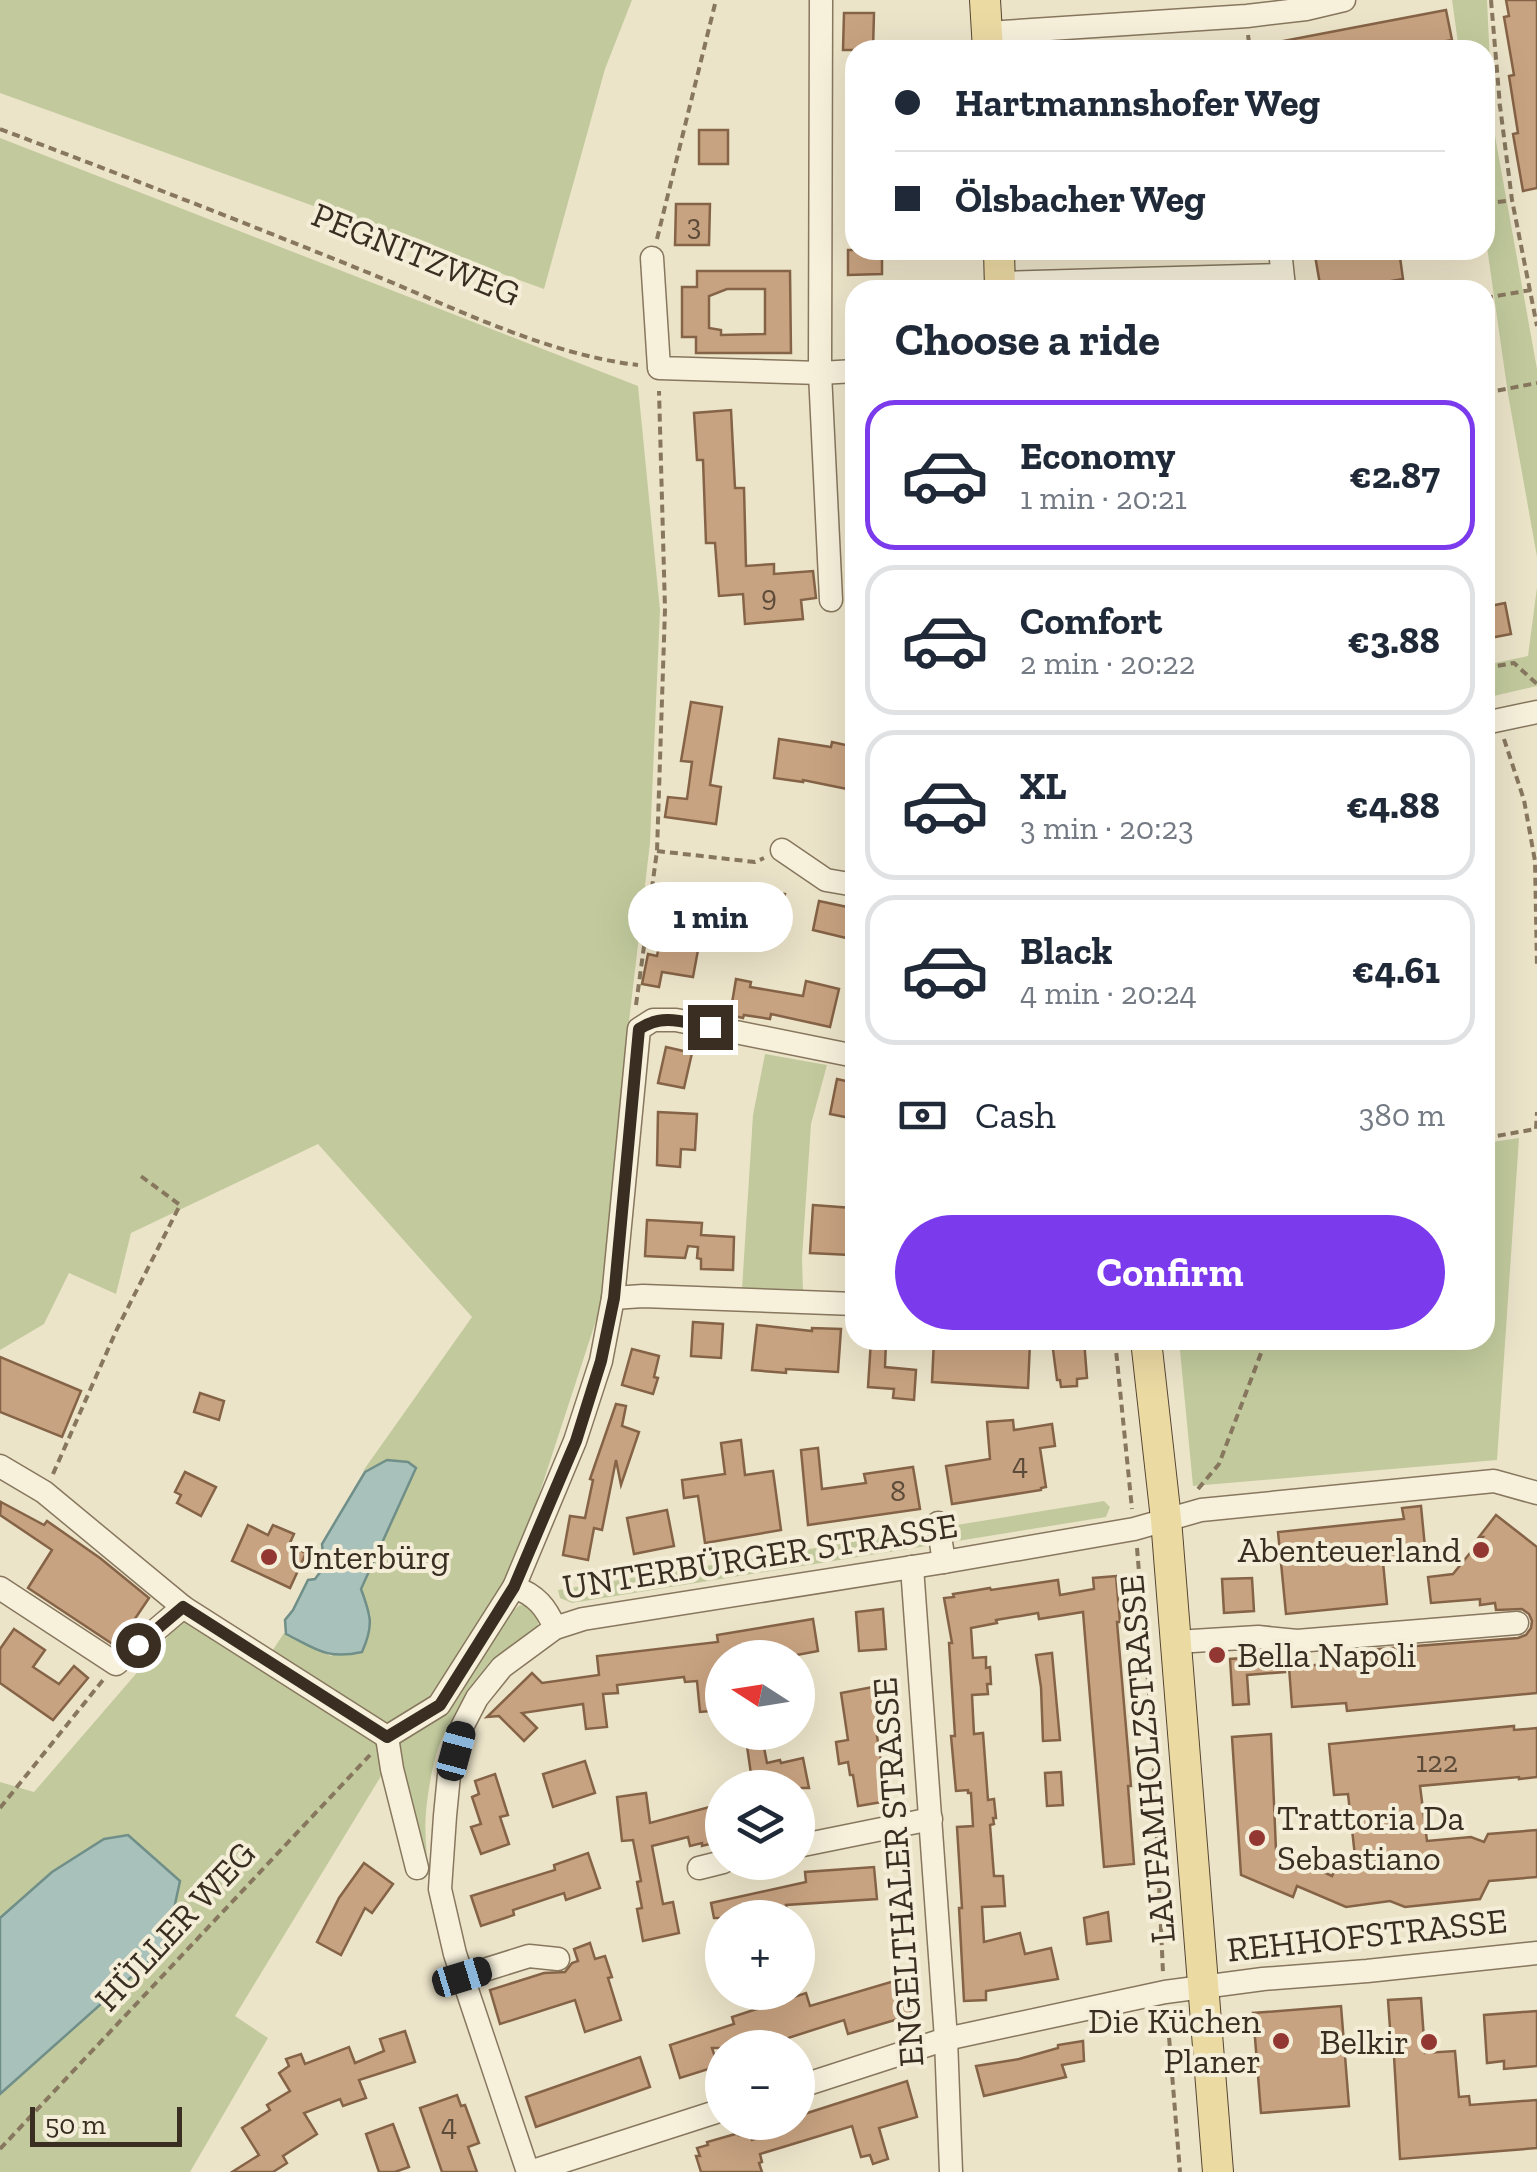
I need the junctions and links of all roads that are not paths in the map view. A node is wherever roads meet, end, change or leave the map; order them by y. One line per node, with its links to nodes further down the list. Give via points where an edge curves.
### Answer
1 (821, 0): 8 (street)
2 (984, 0): 4 (main road)
3 (1344, 0): 5 (street)
4 (988, 40)
5 (998, 40)
6 (652, 258): 8 (street, via 659,368)
7 (845, 372): 8 (street)
8 (820, 373): 9 (street)
9 (831, 600)
10 (1537, 712): 11 (street)
11 (1495, 720)
12 (782, 850): 13 (street, via 826,880)
13 (845, 883)
14 (845, 1054): 15 (street, via 676,1020 653,1020 639,1029)
15 (614, 1298): 16 (street); 24 (street, via 576,1441)
16 (845, 1304)
17 (1147, 1350): 20 (main road, LAUFAMHOLZSTRASSE)
18 (0, 1466): 26 (street, via 44,1492)
19 (1537, 1492): 20 (street, UNTERBÜRGER STRASSE, via 1494,1481 1450,1484 1213,1508)
20 (1166, 1519): 22 (street, UNTERBÜRGER STRASSE); 29 (main road, LAUFAMHOLZSTRASSE)
21 (938, 1524): 22 (street)
22 (944, 1562): 23 (street, UNTERBÜRGER STRASSE)
23 (912, 1567): 28 (street, UNTERBÜRGER STRASSE); 31 (street, ENGELTHALER STRASSE)
24 (514, 1587): 28 (street, UNTERBÜRGER STRASSE, via 536,1598); 30 (street, UNTERBÜRGER STRASSE, via 440,1705)
25 (0, 1588): 26 (street, via 116,1664)
26 (183, 1607): 30 (street)
27 (1517, 1623): 29 (street, via 1296,1641)
28 (555, 1628): 38 (street, via 502,1666 462,1727 450,1775 440,1889)
29 (1176, 1642): 39 (main road, LAUFAMHOLZSTRASSE)
30 (387, 1737): 34 (street)
31 (931, 1819): 32 (street); 40 (street, ENGELTHALER STRASSE)
32 (815, 1843)
33 (705, 1867): 35 (street)
34 (417, 1868)
35 (699, 1868)
36 (1537, 1953): 39 (street, REHHOFSTRASSE)
37 (558, 1959): 38 (street, via 530,1956)
38 (462, 1977): 43 (street)
39 (1204, 1986): 40 (street, REHHOFSTRASSE); 45 (main road, LAUFAMHOLZSTRASSE)
40 (946, 2039): 41 (street, REHHOFSTRASSE); 44 (street, ENGELTHALER STRASSE)
41 (815, 2081)
42 (705, 2115): 43 (street)
43 (529, 2172)
44 (951, 2172)
45 (1218, 2172)

